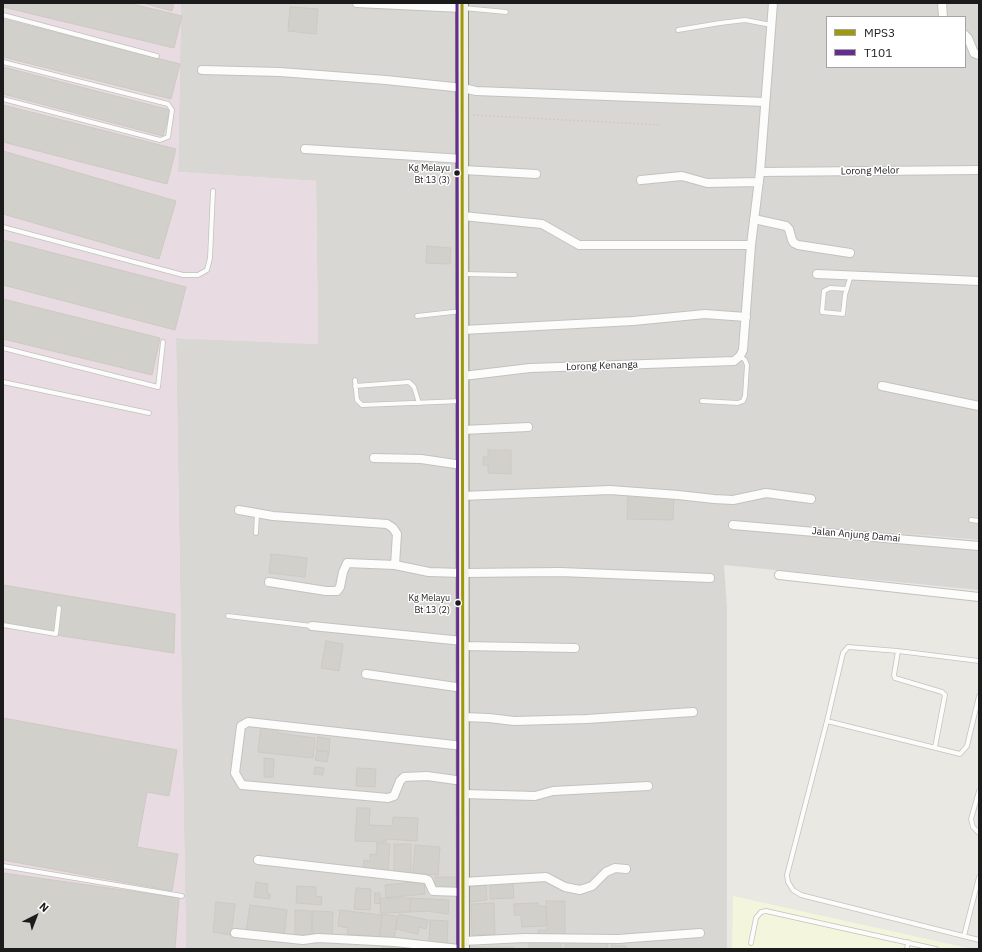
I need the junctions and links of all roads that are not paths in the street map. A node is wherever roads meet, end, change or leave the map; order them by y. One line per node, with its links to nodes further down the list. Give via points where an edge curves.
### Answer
1 (357, 3): 4 (street)
2 (773, 3): 8 (street)
3 (942, 3): 7 (street)
4 (462, 6): 5 (lane); 15 (main road)
5 (506, 12)
6 (3, 15): 12 (lane)
7 (943, 16)
8 (771, 25): 9 (lane, via 745,20); 17 (street)
9 (678, 30)
10 (966, 36): 11 (street, via 974,53)
11 (979, 55)
12 (157, 56)
13 (3, 62): 16 (lane, via 168,104 172,110 168,137 160,140)
14 (202, 70): 15 (street, via 280,72)
15 (463, 88): 17 (street, via 476,91); 19 (main road)
16 (3, 99)
17 (765, 102): 21 (street)
18 (305, 149): 19 (street)
19 (463, 164): 22 (street); 26 (main road)
20 (979, 170): 21 (street, Lorong Melor)
21 (760, 172): 24 (street)
22 (536, 174)
23 (641, 180): 24 (street, via 682,176 707,183)
24 (759, 182): 27 (street)
25 (213, 191): 28 (lane, via 210,258 207,270 198,275 183,275)
26 (463, 216): 29 (street, via 542,224 579,245); 31 (main road)
27 (754, 219): 29 (street); 30 (street, via 786,226 792,240 798,245)
28 (3, 227)
29 (751, 245): 39 (street)
30 (850, 253)
31 (463, 274): 33 (lane); 37 (main road)
32 (817, 274): 34 (street)
33 (515, 275)
34 (851, 275): 35 (street); 36 (lane)
35 (979, 281)
36 (847, 289): 36 (lane, via 843,314 822,312 824,291 830,288)
37 (463, 311): 38 (lane); 40 (main road)
38 (417, 316)
39 (746, 317): 40 (street, via 705,314 633,321); 43 (street, via 743,350)
40 (463, 330): 44 (main road)
41 (163, 342): 42 (lane, via 158,387)
42 (3, 348)
43 (740, 356): 44 (street, Lorong Kenanga, via 734,361 530,368); 50 (lane, via 747,365 743,401)
44 (463, 376): 49 (main road)
45 (355, 380): 47 (lane)
46 (3, 382): 53 (lane)
47 (355, 386): 51 (lane, via 357,400 362,405); 51 (lane, via 410,382)
48 (882, 386): 52 (street)
49 (462, 401): 51 (lane); 55 (main road)
50 (702, 401)
51 (419, 403)
52 (979, 406)
53 (149, 413)
54 (528, 427): 55 (street)
55 (462, 430): 57 (main road)
56 (374, 458): 57 (street, via 414,459)
57 (462, 465): 58 (main road)
58 (462, 496): 59 (street, via 610,490 734,500 766,493); 68 (main road)
59 (811, 499)
60 (239, 510): 61 (street)
61 (257, 514): 65 (lane); 67 (street, via 387,524 397,534)
62 (971, 520): 63 (lane)
63 (979, 521)
64 (733, 525): 66 (street, Jalan Anjung Damai)
65 (256, 533)
66 (979, 546)
67 (395, 565): 68 (street, via 429,572); 71 (street, via 347,563 337,591)
68 (462, 573): 70 (street, via 560,572); 77 (main road)
69 (779, 575): 72 (street)
70 (710, 578)
71 (269, 582)
72 (979, 597)
73 (59, 608): 75 (lane, via 56,634)
74 (228, 616): 76 (lane)
75 (3, 625)
76 (312, 626): 77 (street)
77 (463, 643): 78 (street); 82 (main road)
78 (575, 648)
79 (898, 650): 80 (lane); 86 (lane, via 848,647 843,653); 88 (lane, via 895,678 945,695)
80 (979, 661)
81 (366, 674): 82 (street)
82 (463, 688): 85 (main road)
83 (979, 696): 88 (lane, via 965,749 960,754)
84 (693, 712): 85 (street, via 514,721)
85 (463, 717): 87 (main road)
86 (827, 720): 88 (lane); 102 (lane, via 787,875 793,890 801,895)
87 (463, 746): 89 (main road); 89 (street, via 248,722 241,726 235,773 242,785 388,798 394,796 404,776)
88 (935, 747)
89 (463, 781): 92 (main road)
90 (648, 786): 92 (street, via 553,791 535,796)
91 (979, 791): 93 (lane, via 971,819 973,828)
92 (463, 794): 98 (main road)
93 (979, 833)
94 (258, 860): 98 (street, via 425,879 433,891)
95 (3, 866): 99 (lane)
96 (626, 869): 98 (street, via 615,868 606,872 592,886 580,890 565,887 546,877)
97 (979, 877): 102 (lane)
98 (463, 887): 106 (main road)
99 (182, 896)
100 (235, 932): 106 (street, via 303,940 318,938)
101 (700, 933): 106 (street, via 618,939 525,938)
102 (964, 936): 103 (lane)
103 (979, 940)
104 (908, 942): 105 (lane, via 766,911 756,918); 107 (lane); 108 (lane)
105 (751, 943)
106 (462, 946)
107 (907, 949)
108 (936, 949)

